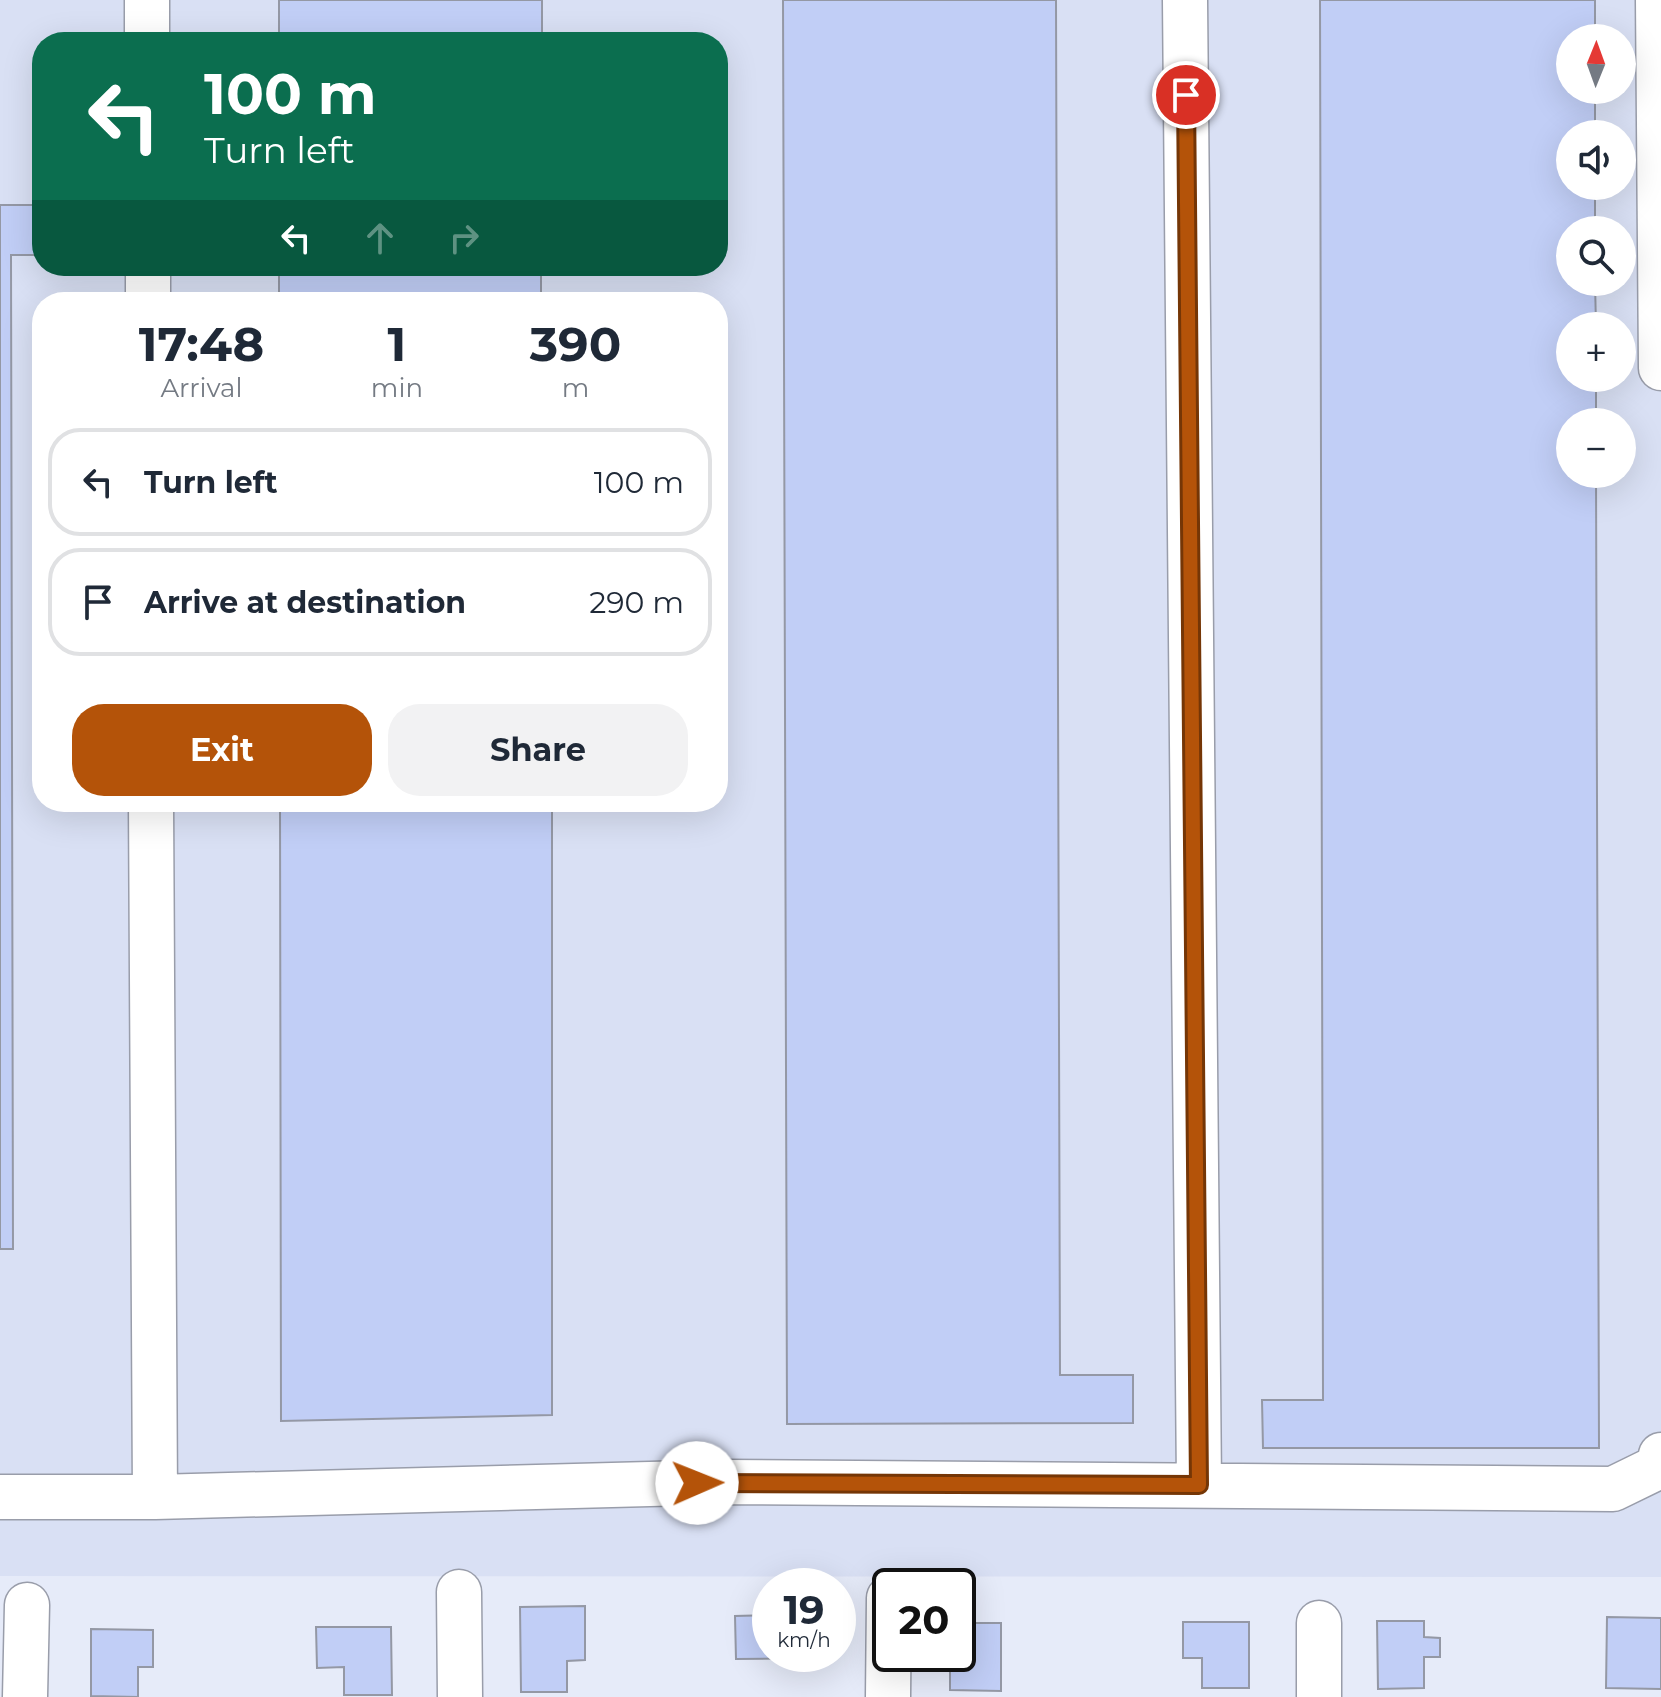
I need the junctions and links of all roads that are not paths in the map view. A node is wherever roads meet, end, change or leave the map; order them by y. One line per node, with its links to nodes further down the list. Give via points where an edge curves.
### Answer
1 (147, 0): 4 (street)
2 (1185, 0): 8 (street)
3 (1658, 0): 5 (street)
4 (147, 32)
5 (1661, 368)
6 (151, 812): 10 (street)
7 (1661, 1455): 8 (street, via 1658,1467 1613,1489)
8 (1199, 1485): 10 (street, via 725,1482)
9 (0, 1497): 10 (street)
10 (155, 1497)
11 (459, 1592): 16 (street)
12 (27, 1605): 15 (street)
13 (1319, 1623): 18 (street)
14 (888, 1672): 17 (street)
15 (25, 1697)
16 (460, 1697)
17 (888, 1697)
18 (1319, 1697)

